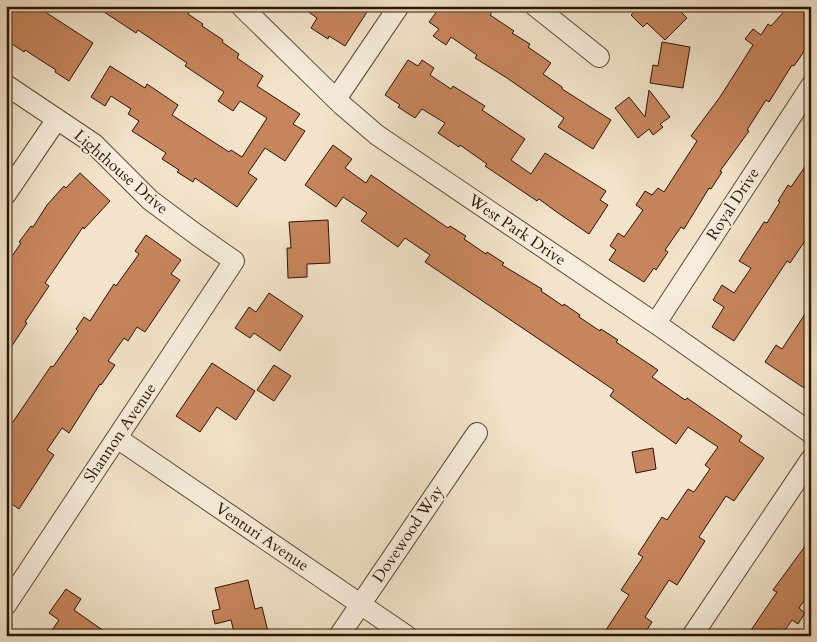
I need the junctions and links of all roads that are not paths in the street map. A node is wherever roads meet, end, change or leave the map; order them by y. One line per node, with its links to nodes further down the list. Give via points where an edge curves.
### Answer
1 (241, 6): 7 (street, West Park Drive)
2 (399, 6): 7 (street)
3 (534, 6): 4 (street)
4 (599, 56)
5 (6, 84): 8 (street, Lighthouse Drive)
6 (811, 86): 11 (street, Royal Drive)
7 (336, 98): 11 (street, West Park Drive, via 377,135)
8 (57, 119): 9 (street); 10 (street, Lighthouse Drive, via 94,144 150,200)
9 (6, 194)
10 (234, 261): 14 (street, Shannon Avenue)
11 (656, 323): 12 (street, West Park Drive)
12 (811, 433)
13 (477, 434): 16 (street, Dovewood Way)
14 (117, 438): 16 (street, Venturi Avenue); 17 (street, Shannon Avenue)
15 (811, 459): 20 (street)
16 (360, 604): 18 (street, Dovewood Way); 19 (street, Venturi Avenue)
17 (6, 605)
18 (339, 636)
19 (407, 636)
20 (692, 636)

